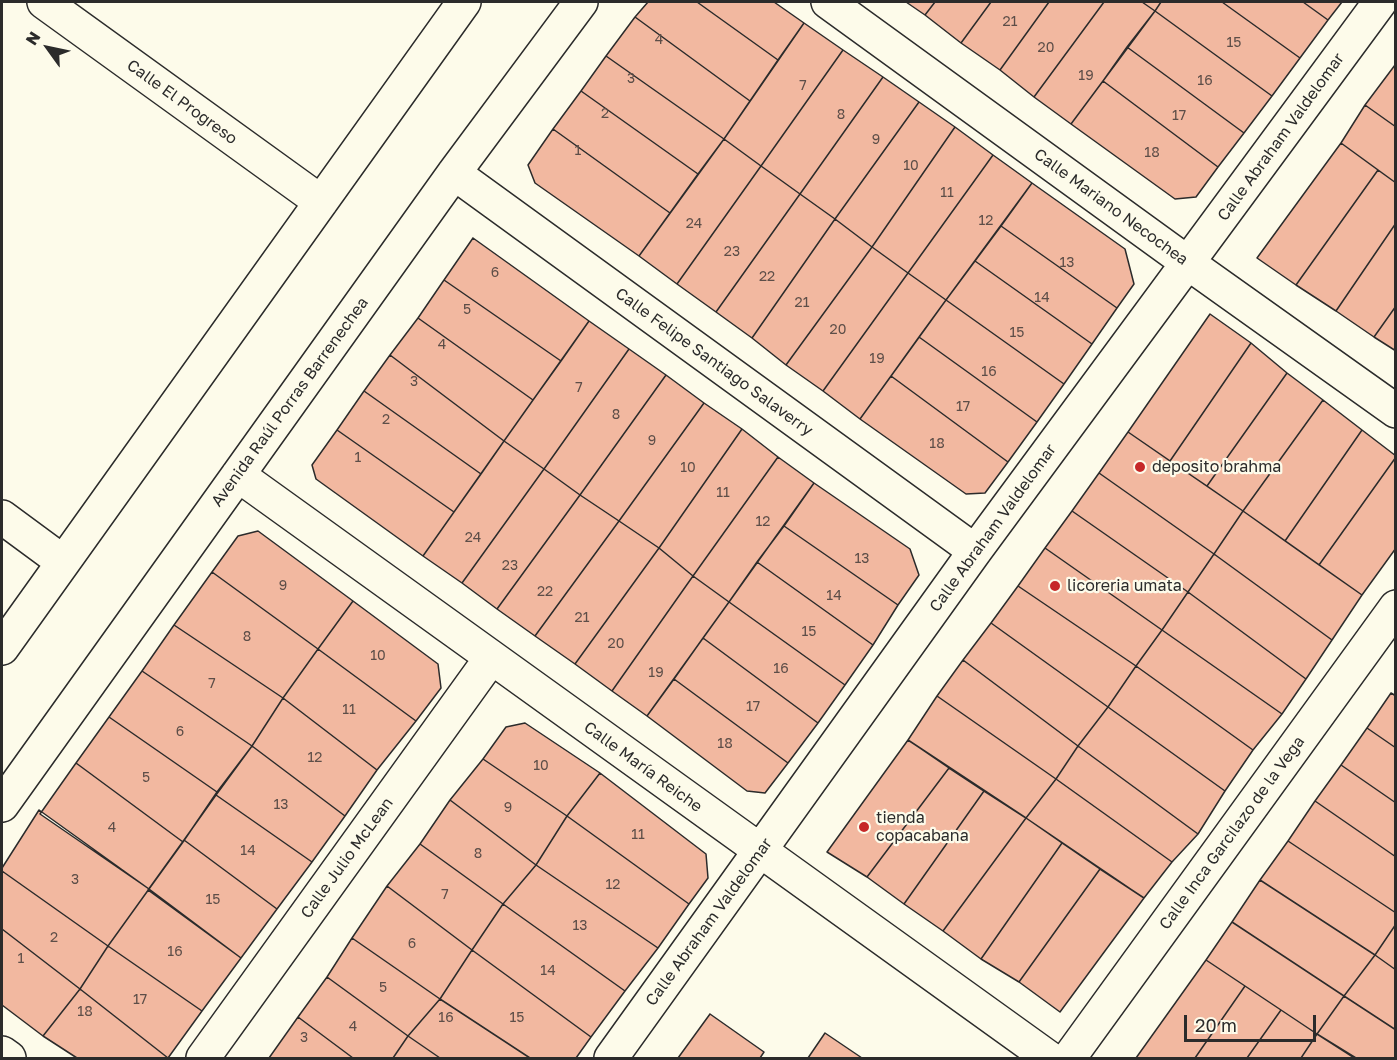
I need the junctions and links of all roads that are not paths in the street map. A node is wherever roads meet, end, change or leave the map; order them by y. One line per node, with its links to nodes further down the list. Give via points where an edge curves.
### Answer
1 (44, 2): 7 (street, Calle El Progreso)
2 (464, 2): 7 (street)
3 (581, 2): 6 (street, Avenida Raúl Porras Barrenechea)
4 (828, 2): 8 (street, Calle Mariano Necochea)
5 (1380, 2): 8 (street, Calle Abraham Valdelomar)
6 (454, 173): 10 (street, Avenida Raúl Porras Barrenechea); 12 (street, Calle Felipe Santiago Salaverry)
7 (321, 202): 13 (street)
8 (1188, 263): 9 (street, Calle Mariano Necochea); 12 (street, Calle Abraham Valdelomar)
9 (1395, 411)
10 (237, 475): 16 (street, Calle María Reiche); 17 (street, Avenida Raúl Porras Barrenechea)
11 (2, 516): 13 (street)
12 (975, 551): 18 (street, Calle Abraham Valdelomar)
13 (63, 562): 15 (street)
14 (1395, 607): 24 (street, Calle Inca Garcilazo de la Vega)
15 (2, 648)
16 (491, 658): 18 (street, Calle María Reiche); 21 (street, Calle Julio McLean)
17 (2, 806)
18 (760, 851): 22 (street, Calle Abraham Valdelomar); 23 (street, Calle María Reiche)
19 (2, 1053): 20 (street)
20 (9, 1059)
21 (203, 1059)
22 (611, 1059)
23 (1049, 1059)
24 (1069, 1059)

